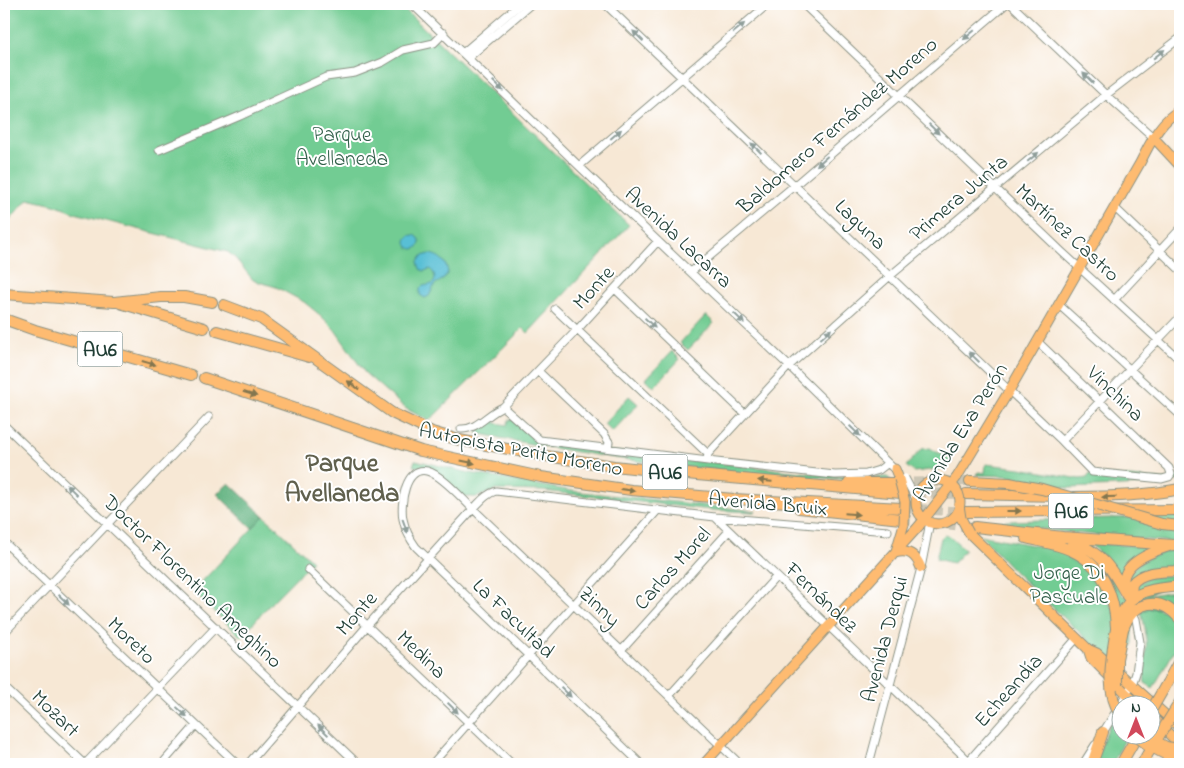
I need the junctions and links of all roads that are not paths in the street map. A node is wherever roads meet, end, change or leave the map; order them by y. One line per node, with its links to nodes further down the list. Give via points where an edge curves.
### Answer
1 (412, 4): 9 (street, Avenida Lacarra)
2 (520, 4): 11 (street)
3 (531, 4): 11 (street)
4 (605, 4): 12 (street, Laguna, one-way to 4)
5 (768, 4): 12 (street, one-way to 5)
6 (803, 4): 13 (street, Martínez Castro)
7 (1006, 4): 13 (street, Baldomero Fernández Moreno, one-way to 13)
8 (1011, 4): 14 (street, one-way to 8)
9 (444, 33): 11 (street, Avenida Lacarra); 17 (street, via 434,43 403,50 383,62 355,72 326,77)
10 (1180, 38): 14 (street, Primera Junta, one-way to 10)
11 (466, 55): 18 (street, Avenida Lacarra, one-way to 18)
12 (682, 77): 18 (street, one-way to 12); 20 (street, Laguna, one-way to 12)
13 (899, 95): 20 (street, Baldomero Fernández Moreno, one-way to 20); 21 (street, Martínez Castro, one-way to 21)
14 (1106, 95): 16 (street); 21 (street, Primera Junta, one-way to 14)
15 (1180, 110): 16 (main road, Avenida Eva Perón, via 1161,125)
16 (1153, 137): 19 (main road); 22 (main road, Avenida Eva Perón)
17 (159, 150)
18 (579, 166): 24 (street, Avenida Lacarra)
19 (1180, 166)
20 (795, 185): 28 (street, Baldomero Fernández Moreno); 29 (street, Laguna)
21 (996, 188): 26 (street, Martínez Castro); 29 (street, Primera Junta)
22 (1114, 207): 25 (street); 26 (main road, Avenida Eva Perón)
23 (1180, 229): 25 (street)
24 (658, 241): 28 (street, Avenida Lacarra); 30 (street, Monte)
25 (1160, 250): 27 (street); 32 (street)
26 (1080, 267): 32 (street, Martínez Castro); 35 (main road, Avenida Eva Perón)
27 (1180, 270)
28 (691, 272): 47 (street, Avenida Lacarra, one-way to 47)
29 (890, 276): 47 (street, Primera Junta, one-way to 29); 52 (street, Laguna, one-way to 29)
30 (614, 289): 41 (street, Monte); 55 (street, one-way to 55)
31 (4, 294): 33 (highway, AU6)
32 (1114, 300): 43 (street, Martínez Castro)
33 (114, 302): 34 (highway, AU6, via 184,297); 40 (highway, AU6)
34 (212, 302)
35 (1058, 304): 44 (main road, Avenida Eva Perón); 48 (street)
36 (224, 305): 45 (highway, Autopista Perito Moreno / AU6, via 261,319)
37 (555, 309): 41 (street)
38 (1180, 317): 43 (street)
39 (4, 319): 50 (highway, AU6, one-way to 50)
40 (204, 328)
41 (577, 330): 49 (street, Monte); 62 (street)
42 (217, 331): 45 (highway, Autopista Perito Moreno / AU6)
43 (1158, 340): 46 (street, Martínez Castro); 48 (street)
44 (1037, 341): 52 (main road, Avenida Eva Perón); 53 (street, Vinchina)
45 (317, 359): 68 (highway, Autopista Perito Moreno / AU6, one-way to 45, via 614,466 459,440 432,432 392,413)
46 (1180, 360)
47 (789, 366): 55 (street, Primera Junta); 63 (street, Avenida Lacarra, one-way to 63)
48 (1130, 370): 53 (street); 56 (street)
49 (538, 371): 54 (street, Monte); 61 (street, via 604,434 609,442)
50 (191, 375)
51 (204, 378): 74 (highway, Autopista Perito Moreno / AU6, one-way to 74, via 421,451 467,462 632,490)
52 (1009, 391): 60 (street, Laguna); 69 (main road, Avenida Eva Perón, bridge)
53 (1100, 402): 60 (street); 64 (street, Vinchina, via 1171,471 1169,477 1162,479)
54 (503, 407): 59 (street, Monte, via 490,412 472,428); 61 (street, via 540,440)
55 (744, 414): 62 (street, Primera Junta)
56 (1180, 415)
57 (209, 417): 84 (street)
58 (4, 425): 84 (street, Doctor Florentino Ameghino, one-way to 58)
59 (461, 429)
60 (1062, 441): 64 (street, Laguna)
61 (608, 448): 62 (street)
62 (708, 457): 63 (street, via 808,472 855,475)
63 (892, 466): 66 (main road)
64 (1092, 472)
65 (410, 479): 78 (street, Zinny, via 415,472 430,472); 95 (street, La Facultad, one-way to 95, via 403,499 403,522 411,540)
66 (900, 480): 68 (highway); 75 (street, bridge); 82 (main road, bridge, via 905,502)
67 (970, 481): 86 (highway, bridge, via 1042,489 1162,524)
68 (800, 484): 72 (highway, Autopista Perito Moreno / AU6)
69 (951, 485): 75 (main road, bridge, via 939,480 929,482 921,488); 77 (main road, bridge, via 958,493); 85 (main road, Avenida Eva Perón, bridge)
70 (1180, 489): 73 (highway, AU6, one-way to 73, via 1107,497)
71 (496, 491): 78 (street, Monte); 79 (street, Avenida Bruix)
72 (901, 493)
73 (966, 494)
74 (734, 499): 76 (highway, Autopista Perito Moreno / AU6); 82 (highway, one-way to 82)
75 (916, 499): 85 (main road, bridge)
76 (902, 508)
77 (962, 508): 80 (highway, AU6, one-way to 80); 83 (main road, bridge); 87 (main road, bridge, via 961,518)
78 (474, 509): 95 (street, Monte); 103 (street, Zinny)
79 (658, 510): 81 (street, Avenida Bruix); 103 (street)
80 (1179, 510)
81 (715, 517): 89 (street, Avenida Bruix); 90 (street, Fernández)
82 (902, 522): 94 (main road)
83 (946, 522): 85 (main road, bridge); 87 (main road)
84 (108, 524): 100 (street); 108 (street, Doctor Florentino Ameghino)
85 (926, 524): 94 (main road, Avenida Eva Perón); 96 (street, Avenida Derqui)
86 (1180, 526)
87 (972, 530): 88 (highway); 111 (main road)
88 (996, 530): 91 (highway); 109 (highway, via 1072,550 1083,557 1107,586)
89 (888, 531)
90 (728, 532): 99 (street, Fernández); 113 (street, Carlos Morel)
91 (1063, 537): 93 (highway); 102 (highway, via 1090,549 1107,563)
92 (4, 542): 100 (street, Moreto)
93 (1178, 544): 102 (main road, via 1149,554 1131,566 1124,579)
94 (895, 553): 96 (main road, via 911,553); 107 (main road, Avenida Eva Perón)
95 (428, 559): 106 (street, Monte); 115 (street, La Facultad)
96 (921, 568): 119 (street, Avenida Derqui)
97 (308, 569): 106 (street, Medina)
98 (1180, 571): 102 (highway, via 1139,578 1132,584)
99 (776, 577): 107 (street, Fernández); 122 (street)
100 (49, 586): 110 (street); 120 (street, Moreto, one-way to 120)
101 (1180, 586): 109 (highway, via 1153,589 1138,595 1123,610)
102 (1128, 595)
103 (573, 604): 113 (street, Zinny); 115 (street)
104 (1136, 619): 117 (street, via 1140,642)
105 (1180, 619): 109 (highway, via 1168,607 1146,604 1138,607)
106 (367, 626): 127 (street, Monte); 128 (street, Medina, one-way to 128)
107 (828, 627): 119 (street, Fernández); 135 (main road, Avenida Eva Perón)
108 (216, 628): 120 (street); 127 (street, Doctor Florentino Ameghino)
109 (1119, 629): 123 (highway, bridge, via 1109,669); 124 (highway, bridge, via 1116,671)
110 (4, 633)
111 (1077, 638): 112 (main road); 140 (street, Echeandía)
112 (1088, 649): 117 (main road, via 1097,653); 121 (main road, via 1092,658)
113 (621, 651): 122 (street, Zinny)
114 (1180, 651): 116 (highway)
115 (528, 655): 128 (street); 148 (street, La Facultad, one-way to 148)
116 (1178, 663): 125 (highway, bridge)
117 (1132, 685): 121 (street); 131 (main road)
118 (4, 687): 141 (street, Mozart)
119 (890, 687): 140 (street, Fernández); 151 (street, Avenida Derqui)
120 (158, 689): 129 (street, Moreto, one-way to 129); 141 (street)
121 (1127, 694): 132 (street)
122 (669, 696): 135 (street, Zinny)
123 (1113, 696)
124 (1119, 696)
125 (1160, 696)
126 (1180, 702): 155 (highway, bridge)
127 (298, 706): 144 (street, Monte); 145 (street, Doctor Florentino Ameghino, one-way to 127)
128 (468, 722): 146 (street); 147 (street, Medina)
129 (196, 725): 142 (street); 143 (street, Moreto)
130 (1162, 727): 134 (main road)
131 (1180, 728)
132 (1103, 732): 152 (street); 153 (highway)
133 (1162, 744): 138 (highway, bridge)
134 (1180, 744)
135 (720, 746): 149 (main road, Avenida Eva Perón); 150 (street, Zinny)
136 (1131, 746): 154 (highway)
137 (1150, 746): 139 (highway, bridge)
138 (1180, 749)
139 (1180, 762)
140 (968, 763)
141 (85, 764)
142 (162, 764)
143 (237, 764)
144 (248, 764)
145 (358, 764)
146 (432, 764)
147 (512, 764)
148 (641, 764)
149 (704, 764)
150 (740, 764)
151 (869, 764)
152 (1083, 764)
153 (1092, 764)
154 (1121, 764)
155 (1142, 764)

